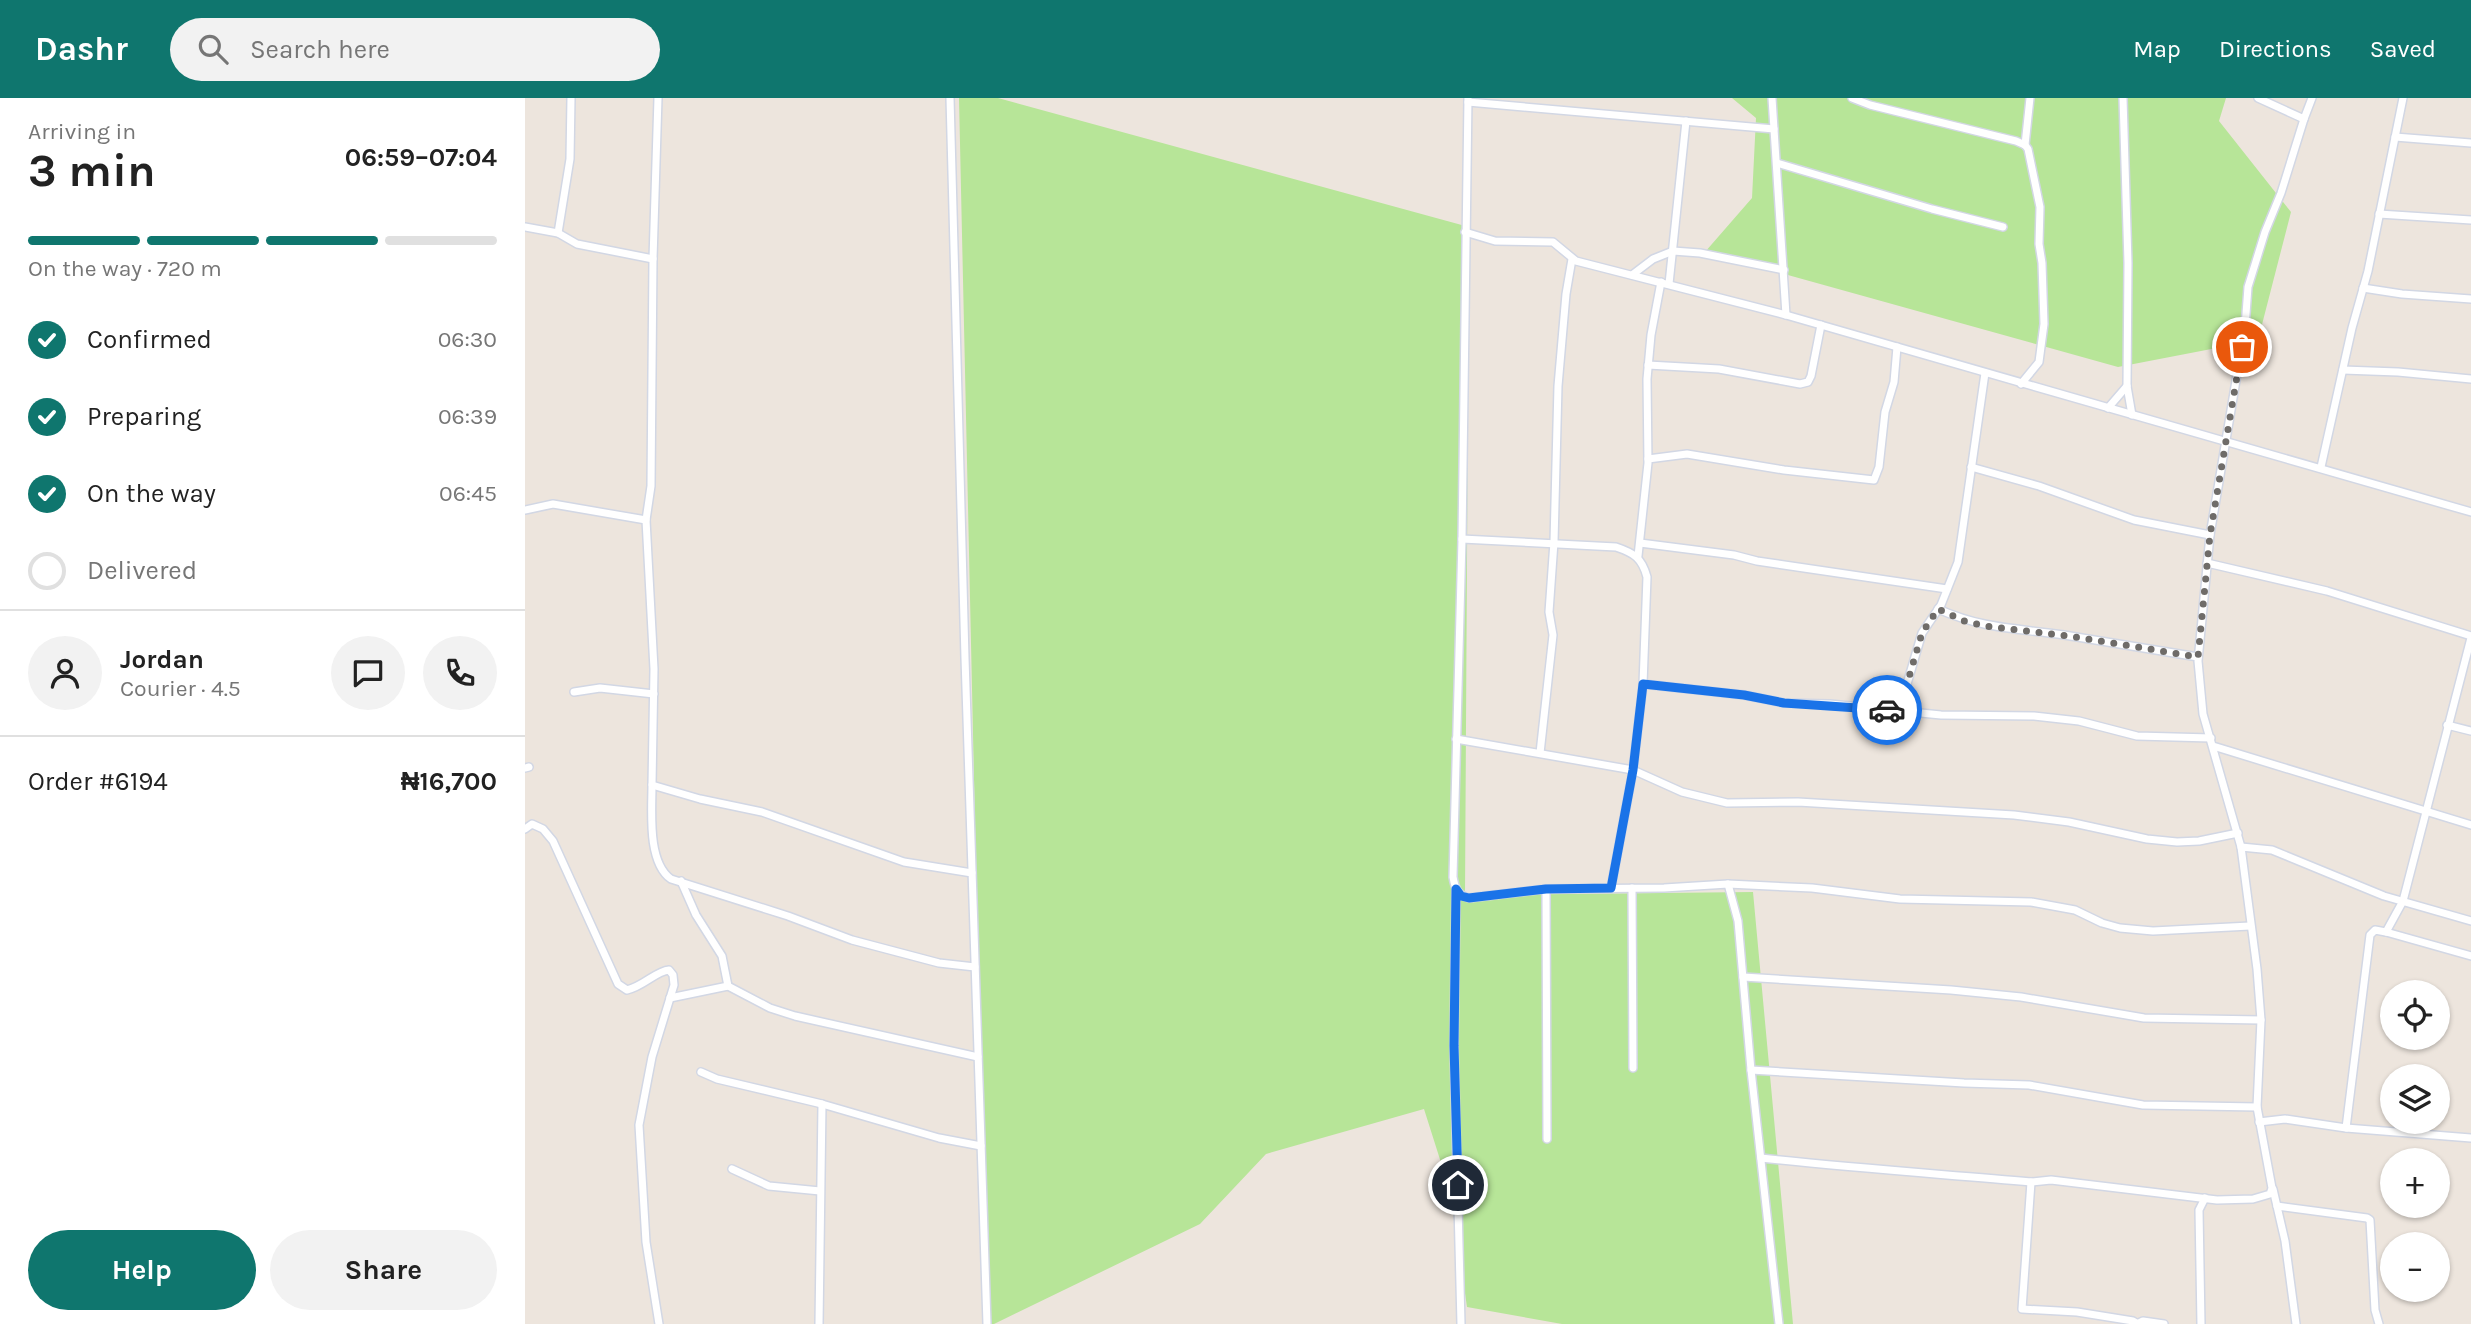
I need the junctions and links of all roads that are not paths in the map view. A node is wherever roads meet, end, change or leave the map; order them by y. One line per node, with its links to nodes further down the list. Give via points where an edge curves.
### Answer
1 (571, 98): 24 (street, via 570,159)
2 (658, 98): 26 (street)
3 (950, 98): 77 (street)
4 (1772, 98): 14 (street)
5 (1852, 98): 17 (street)
6 (2030, 98): 17 (street)
7 (2123, 98): 41 (street)
8 (2258, 98): 12 (street)
9 (2312, 98): 12 (street)
10 (2403, 98): 15 (street)
11 (1468, 100): 13 (street); 23 (street)
12 (2304, 119): 44 (street, via 2252,271)
13 (1686, 121): 14 (street); 25 (street)
14 (1774, 129): 18 (street)
15 (2395, 137): 16 (street); 19 (street)
16 (2471, 143)
17 (2025, 145): 40 (street, via 2040,207 2044,324 2039,362)
18 (1777, 163): 22 (street); 28 (street)
19 (2379, 214): 20 (street); 31 (street)
20 (2471, 220)
21 (525, 226): 24 (street)
22 (2003, 227)
23 (1465, 232): 27 (street, via 1495,241 1547,241); 52 (street)
24 (558, 233): 26 (street, via 577,244)
25 (1673, 251): 28 (street); 29 (street); 30 (street)
26 (653, 259): 50 (street, via 651,474)
27 (1572, 259): 29 (street); 53 (street, via 1558,386)
28 (1784, 270): 33 (street)
29 (1632, 275): 30 (street)
30 (1665, 283): 33 (street); 36 (street)
31 (2363, 288): 32 (street); 37 (street)
32 (2471, 299)
33 (1786, 315): 34 (street)
34 (1821, 325): 35 (street); 36 (street, via 1811,376 1800,384 1719,369)
35 (1897, 347): 38 (street); 45 (street, via 1874,480 1687,454)
36 (1648, 365): 45 (street)
37 (2343, 370): 39 (street); 47 (street)
38 (1985, 373): 40 (street); 46 (street)
39 (2471, 379)
40 (2021, 384): 42 (street)
41 (2127, 386): 42 (street); 43 (street)
42 (2108, 408): 43 (street)
43 (2132, 415): 44 (street)
44 (2225, 441): 47 (street); 51 (street)
45 (1648, 458): 54 (street)
46 (1971, 467): 51 (street, via 2134,520); 57 (street, via 1962,542)
47 (2321, 467): 49 (street)
48 (525, 510): 50 (street, via 553,504)
49 (2471, 512)
50 (646, 520): 63 (street)
51 (2210, 535): 56 (street)
52 (1462, 538): 53 (street); 67 (street)
53 (1555, 542): 55 (street, via 1616,547); 69 (street, via 1549,612 1553,635)
54 (1640, 543): 55 (street); 57 (street)
55 (1637, 556): 61 (street, via 1647,577)
56 (2207, 563): 59 (street, via 2327,591); 60 (street)
57 (1947, 589): 58 (street)
58 (1938, 609): 60 (street, via 1985,626); 64 (street, via 1922,633)
59 (2471, 637): 65 (street)
60 (2198, 657): 68 (street, via 2203,714)
61 (1643, 684): 64 (street, via 1784,703); 70 (street)
62 (574, 692): 63 (street, via 600,688)
63 (654, 694): 71 (street)
64 (1899, 711): 68 (street, via 2034,716 2079,721 2137,736)
65 (2447, 725): 66 (street); 72 (street)
66 (2471, 731)
67 (1456, 739): 69 (street); 82 (street)
68 (2212, 742): 72 (street); 75 (street)
69 (1540, 753): 70 (street)
70 (1633, 770): 75 (street, via 1682,792 1727,803 1811,802 2014,815 2177,842); 80 (street)
71 (652, 785): 77 (street, via 762,812 904,862); 78 (street, via 654,847 666,875)
72 (2425, 813): 73 (street); 84 (street)
73 (2471, 825)
74 (525, 829): 92 (street, via 532,824 553,841 618,984 627,990 639,987 670,970 674,985)
75 (2238, 833): 76 (street)
76 (2241, 847): 84 (street, via 2272,850); 86 (street)
77 (972, 873): 89 (street)
78 (680, 884): 89 (street, via 852,940 939,963); 91 (street, via 722,956)
79 (1727, 884): 81 (street); 86 (street, via 1900,899 2031,902 2075,910 2120,928); 90 (street, via 1738,921)
80 (1611, 888): 81 (street); 83 (street)
81 (1632, 888): 95 (street)
82 (1456, 889): 83 (street, via 1469,898); 115 (street, via 1454,1046)
83 (1546, 889): 103 (street)
84 (2403, 901): 85 (street); 87 (street)
85 (2471, 920)
86 (2250, 926): 93 (street)
87 (2386, 932): 88 (street); 101 (street, via 2375,930 2370,935)
88 (2471, 956)
89 (975, 967): 94 (street)
90 (1744, 977): 93 (street, via 1974,992 2144,1017); 96 (street)
91 (728, 986): 92 (street); 94 (street, via 795,1016)
92 (670, 998): 112 (street, via 639,1125 646,1242)
93 (2261, 1020): 99 (street)
94 (978, 1057): 104 (street)
95 (1633, 1068)
96 (1751, 1070): 99 (street, via 2029,1085 2143,1105); 105 (street)
97 (701, 1072): 98 (street)
98 (822, 1104): 104 (street); 109 (street)
99 (2257, 1107): 100 (street)
100 (2259, 1122): 101 (street, via 2285,1119); 108 (street)
101 (2346, 1128): 102 (street)
102 (2471, 1138)
103 (1548, 1139)
104 (981, 1146): 114 (street)
105 (1761, 1158): 107 (street); 116 (street)
106 (732, 1169): 109 (street, via 769,1186)
107 (2031, 1182): 110 (street, via 2051,1180); 117 (street, via 2022,1309 2077,1312)
108 (2273, 1188): 110 (street, via 2270,1194 2253,1199); 111 (street)
109 (820, 1191): 113 (street)
110 (2205, 1198): 119 (street, via 2199,1210)
111 (2277, 1206): 120 (street); 121 (street, via 2369,1220)
112 (659, 1324)
113 (819, 1324)
114 (987, 1324)
115 (1461, 1324)
116 (1779, 1324)
117 (2138, 1324): 118 (street)
118 (2164, 1324)
119 (2201, 1324)
120 (2296, 1324)
121 (2379, 1324)

